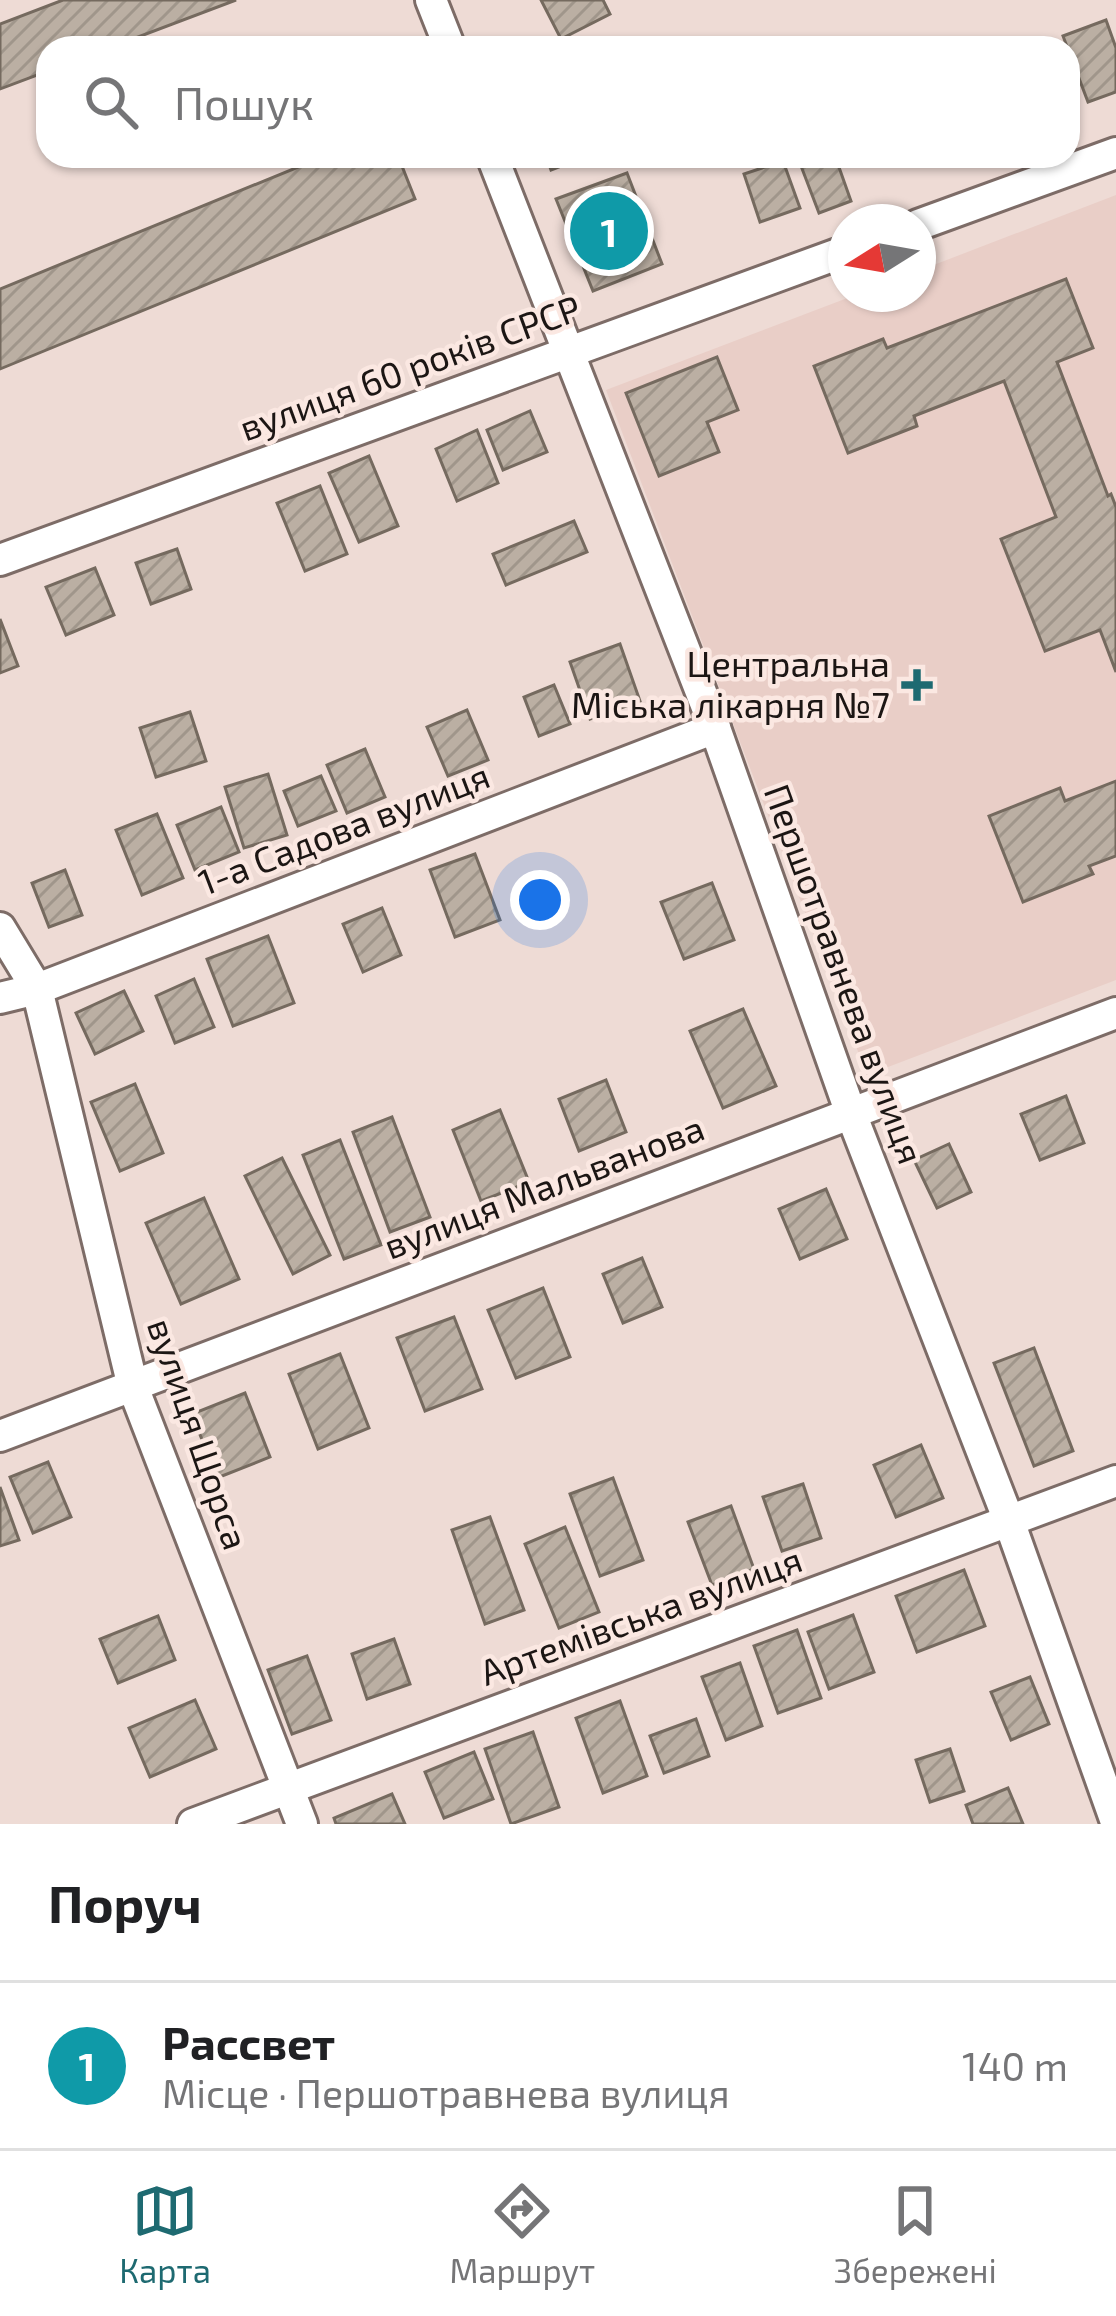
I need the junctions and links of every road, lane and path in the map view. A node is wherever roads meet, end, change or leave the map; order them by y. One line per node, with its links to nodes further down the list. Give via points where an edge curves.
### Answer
1 (431, 0): 2 (street)
2 (445, 36)
3 (1116, 153): 4 (street)
4 (1080, 166)
5 (497, 168): 9 (street, Першотравнева вулиця)
6 (1075, 168): 7 (street)
7 (936, 218)
8 (828, 258): 9 (street, вулиця 60 років СРСР)
9 (568, 352): 10 (street, вулиця 60 років СРСР); 11 (street, Першотравнева вулиця)
10 (0, 560)
11 (715, 728): 13 (street, 1-а Садова вулиця); 16 (street, Першотравнева вулиця)
12 (0, 928): 13 (street, вулиця Щорса)
13 (37, 988): 14 (street, 1-а Садова вулиця); 17 (street, вулиця Щорса)
14 (0, 998)
15 (1116, 1013): 16 (street, вулиця Мальванова)
16 (850, 1111): 17 (street, вулиця Мальванова); 20 (street, Першотравнева вулиця)
17 (133, 1387): 18 (street, вулиця Мальванова); 21 (street, вулиця Щорса)
18 (0, 1436)
19 (1116, 1481): 20 (street, Артемівська вулиця)
20 (1010, 1521): 21 (street, Артемівська вулиця); 22 (street, Першотравнева вулиця)
21 (289, 1788): 23 (street, Артемівська вулиця); 24 (street, вулиця Щорса)
22 (1116, 1822)
23 (193, 1824)
24 (302, 1824)

